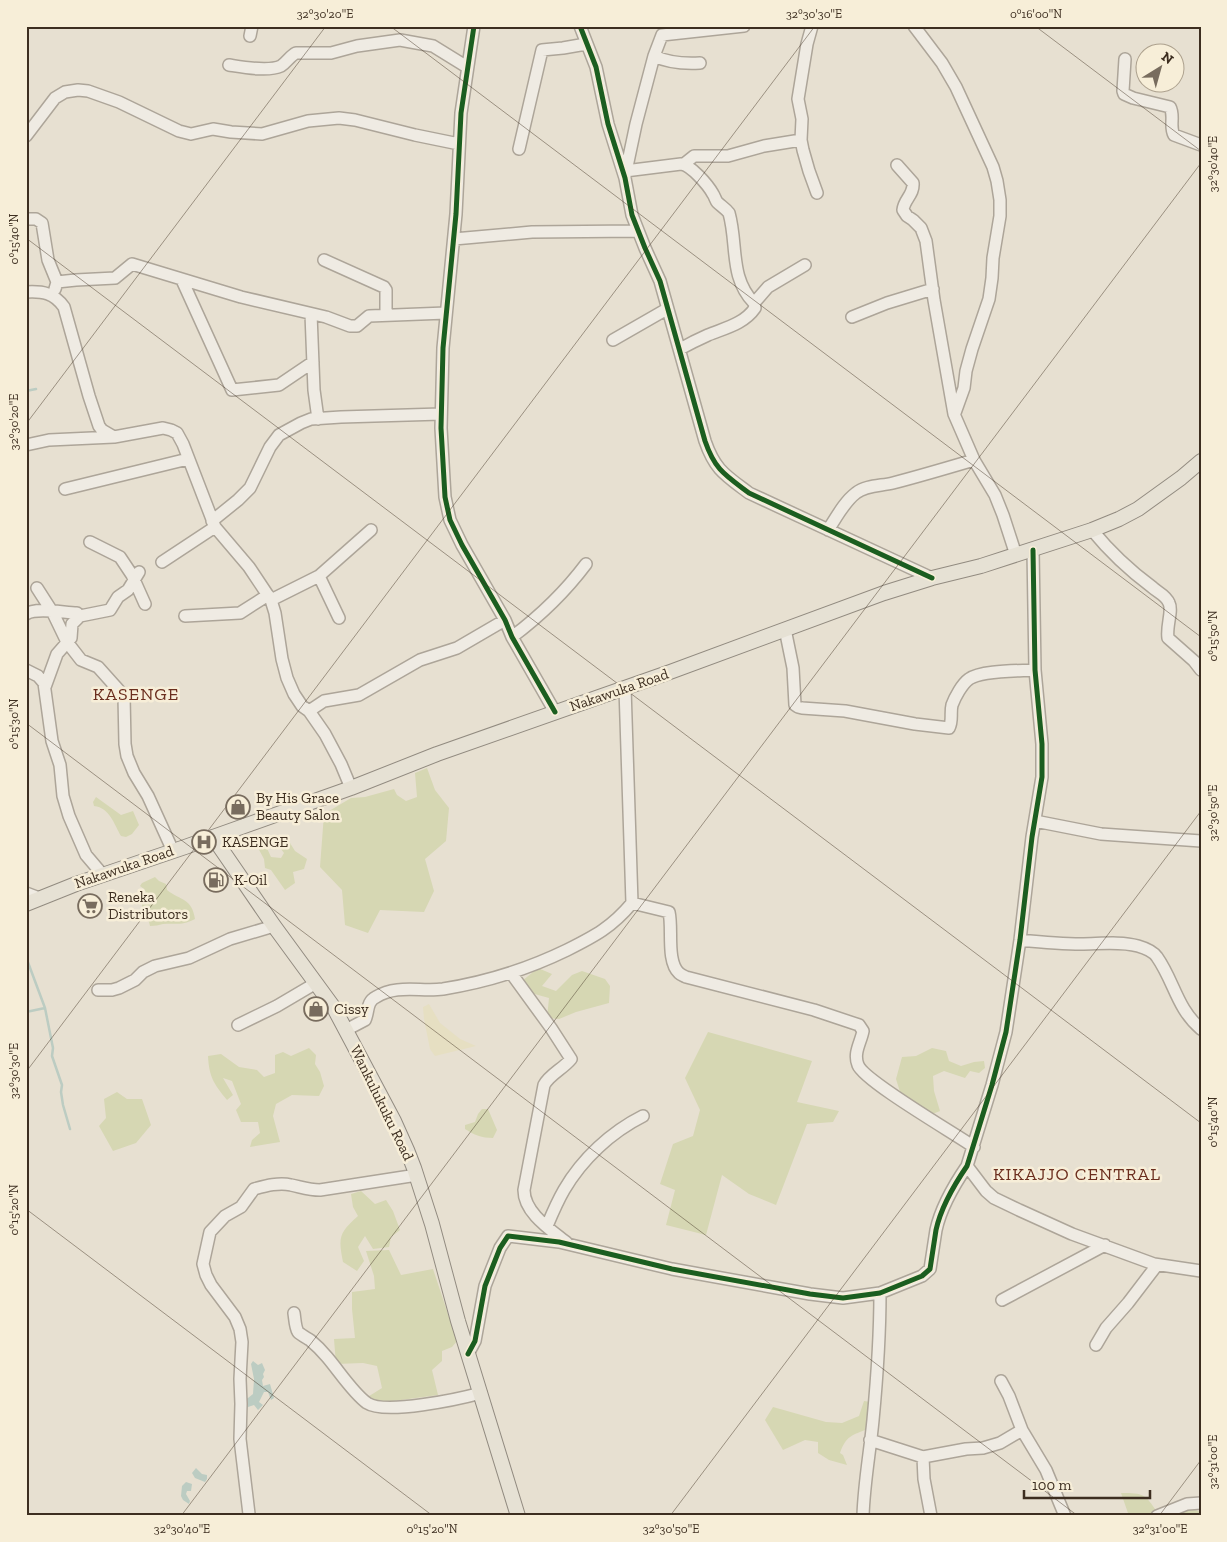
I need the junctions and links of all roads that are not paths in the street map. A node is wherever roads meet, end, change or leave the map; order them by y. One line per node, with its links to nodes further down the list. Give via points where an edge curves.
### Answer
1 (474, 26): 12 (street)
2 (580, 26): 7 (street)
3 (744, 26): 6 (street)
4 (812, 26): 14 (street, via 798,100)
5 (914, 26): 42 (street, via 956,86 993,167 1000,200 989,299)
6 (664, 31): 8 (street)
7 (586, 44): 17 (street, via 542,50); 20 (street, via 596,68 608,124)
8 (654, 56): 10 (street, via 679,63); 20 (street)
9 (1125, 59): 16 (street, via 1124,94 1170,107 1174,135)
10 (700, 63)
11 (229, 65): 12 (street, via 275,68 296,53 331,53 400,40 433,46)
12 (467, 67): 15 (street)
13 (26, 136): 15 (street, via 55,98 78,90 119,102 191,134 213,129 262,134 308,121 339,118)
14 (802, 140): 18 (street, via 728,156 694,156); 21 (street)
15 (459, 144): 24 (street)
16 (1201, 145)
17 (519, 148)
18 (684, 164): 20 (street); 32 (street, via 695,172 729,213 736,268 744,290)
19 (897, 165): 29 (street, via 914,183 903,210 921,228 926,241)
20 (625, 174): 23 (street)
21 (817, 193)
22 (26, 219): 28 (street, via 42,223 48,260)
23 (638, 231): 24 (street, via 532,232); 33 (street, via 660,281)
24 (454, 239): 34 (street)
25 (324, 260): 36 (street, via 384,287)
26 (805, 264): 32 (street, via 768,288)
27 (182, 280): 28 (street, via 132,264 115,278); 35 (street); 40 (street, via 232,390 279,386)
28 (57, 282): 31 (street)
29 (933, 289): 37 (street); 42 (street)
30 (26, 292): 31 (street, via 39,291)
31 (54, 296): 44 (street, via 67,315 99,426)
32 (754, 304): 39 (street, via 750,316)
33 (667, 310): 38 (street); 39 (street)
34 (446, 313): 36 (street); 41 (street)
35 (311, 314): 36 (street, via 350,326 357,326 369,316); 40 (street)
36 (386, 316)
37 (852, 316)
38 (613, 340)
39 (680, 349): 52 (street, via 716,466 749,492)
40 (313, 362): 43 (street)
41 (441, 414): 43 (street); 70 (street, via 447,510 454,531)
42 (954, 414): 47 (street)
43 (318, 419): 50 (street, via 301,422 279,436 270,447 250,488)
44 (114, 438): 45 (street, via 49,440); 46 (street, via 163,428 172,430 177,433)
45 (26, 445)
46 (188, 458): 49 (street); 50 (street)
47 (974, 460): 52 (street, via 857,492); 56 (street, via 995,495)
48 (1201, 461): 53 (main road, Nakawuka Road, via 1138,509)
49 (65, 489)
50 (213, 524): 57 (street); 63 (street)
51 (371, 530): 60 (street)
52 (828, 530): 61 (street)
53 (1092, 530): 55 (main road, Nakawuka Road); 76 (street, via 1128,570 1166,597 1170,608 1168,638)
54 (90, 542): 64 (street, via 120,557)
55 (1033, 550): 56 (main road, Nakawuka Road); 75 (street)
56 (1016, 555): 61 (main road, Nakawuka Road)
57 (162, 562)
58 (586, 564): 72 (street, via 566,589)
59 (139, 572): 73 (street, via 110,610 80,616 72,624 71,638)
60 (319, 576): 63 (street); 69 (street)
61 (932, 578): 71 (main road, Nakawuka Road)
62 (37, 588): 65 (street)
63 (269, 597): 68 (street, via 240,613); 79 (street, via 287,678 302,706)
64 (145, 604)
65 (52, 612): 66 (street); 67 (street); 73 (street)
66 (78, 613)
67 (26, 614)
68 (186, 616)
69 (339, 618)
70 (505, 620): 72 (street); 79 (street, via 457,648 420,660 358,695 324,700)
71 (785, 629): 75 (street, via 793,668 795,705 802,708 845,711 949,728 952,706 969,679 982,674); 78 (main road, Nakawuka Road)
72 (512, 637): 80 (street)
73 (67, 642): 77 (street, via 57,654); 85 (street, via 81,660 98,667 124,696 127,756)
74 (26, 670): 77 (street, via 42,679)
75 (1034, 670): 82 (street, via 1042,744 1042,778)
76 (1201, 670)
77 (45, 687): 86 (street, via 52,741 69,816 86,855)
78 (625, 688): 80 (main road, Nakawuka Road); 88 (street)
79 (309, 711): 81 (street, via 337,756)
80 (555, 712): 81 (main road, Nakawuka Road)
81 (351, 788): 83 (main road, Nakawuka Road)
82 (1036, 821): 84 (street, via 1101,834); 91 (street)
83 (213, 837): 85 (main road, Nakawuka Road); 90 (main road, Wankulukuku Road)
84 (1201, 841)
85 (173, 851): 86 (main road, Nakawuka Road)
86 (103, 875): 87 (main road, Nakawuka Road)
87 (33, 895): 89 (main road, Nakawuka Road)
88 (632, 903): 92 (street, via 599,934); 99 (street, via 670,912 672,956 679,973 686,977 859,1025 863,1031 856,1054 858,1066 864,1073)
89 (26, 904)
90 (274, 926): 93 (main road, Wankulukuku Road); 94 (street, via 230,939 190,958 154,966 119,988)
91 (1020, 940): 96 (street, via 1138,945 1151,951 1158,958 1184,1009); 99 (street, via 1006,1032)
92 (511, 973): 97 (street, via 443,989 407,988 377,996 370,1002 366,1020); 102 (street, via 571,1059 544,1085 524,1190 529,1207)
93 (316, 983): 95 (street); 97 (main road, Wankulukuku Road)
94 (98, 990)
95 (238, 1025)
96 (1201, 1028)
97 (346, 1030): 101 (main road, Wankulukuku Road, via 394,1121)
98 (643, 1116): 102 (street, via 616,1132 575,1172)
99 (974, 1147): 100 (street)
100 (967, 1166): 104 (street, via 994,1198); 107 (street, via 942,1210 930,1269 922,1276)
101 (417, 1175): 111 (main road, Wankulukuku Road); 118 (street, via 320,1190 282,1184 254,1189 241,1207 225,1216 210,1232 203,1264 206,1276 235,1317 242,1342 240,1439)
102 (548, 1226): 103 (street)
103 (569, 1244): 107 (street, via 672,1269 810,1294 843,1298); 111 (street, via 508,1236 485,1286 476,1335)
104 (1105, 1245): 105 (street); 108 (street)
105 (1157, 1265): 106 (street); 110 (street)
106 (1201, 1271)
107 (880, 1293): 115 (street, via 880,1333)
108 (1002, 1300)
109 (294, 1313): 113 (street, via 299,1333 310,1340 374,1407 405,1406)
110 (1096, 1345)
111 (468, 1354): 113 (main road, Wankulukuku Road)
112 (1001, 1381): 114 (street)
113 (481, 1393): 119 (main road, Wankulukuku Road)
114 (1022, 1430): 116 (street, via 1000,1443 983,1448); 122 (street, via 1046,1470)
115 (870, 1440): 116 (street); 120 (street)
116 (923, 1457): 121 (street)
117 (1201, 1503): 123 (street, via 1187,1504)
118 (249, 1514)
119 (518, 1516)
120 (863, 1516)
121 (930, 1516)
122 (1065, 1516)
123 (1158, 1516)

